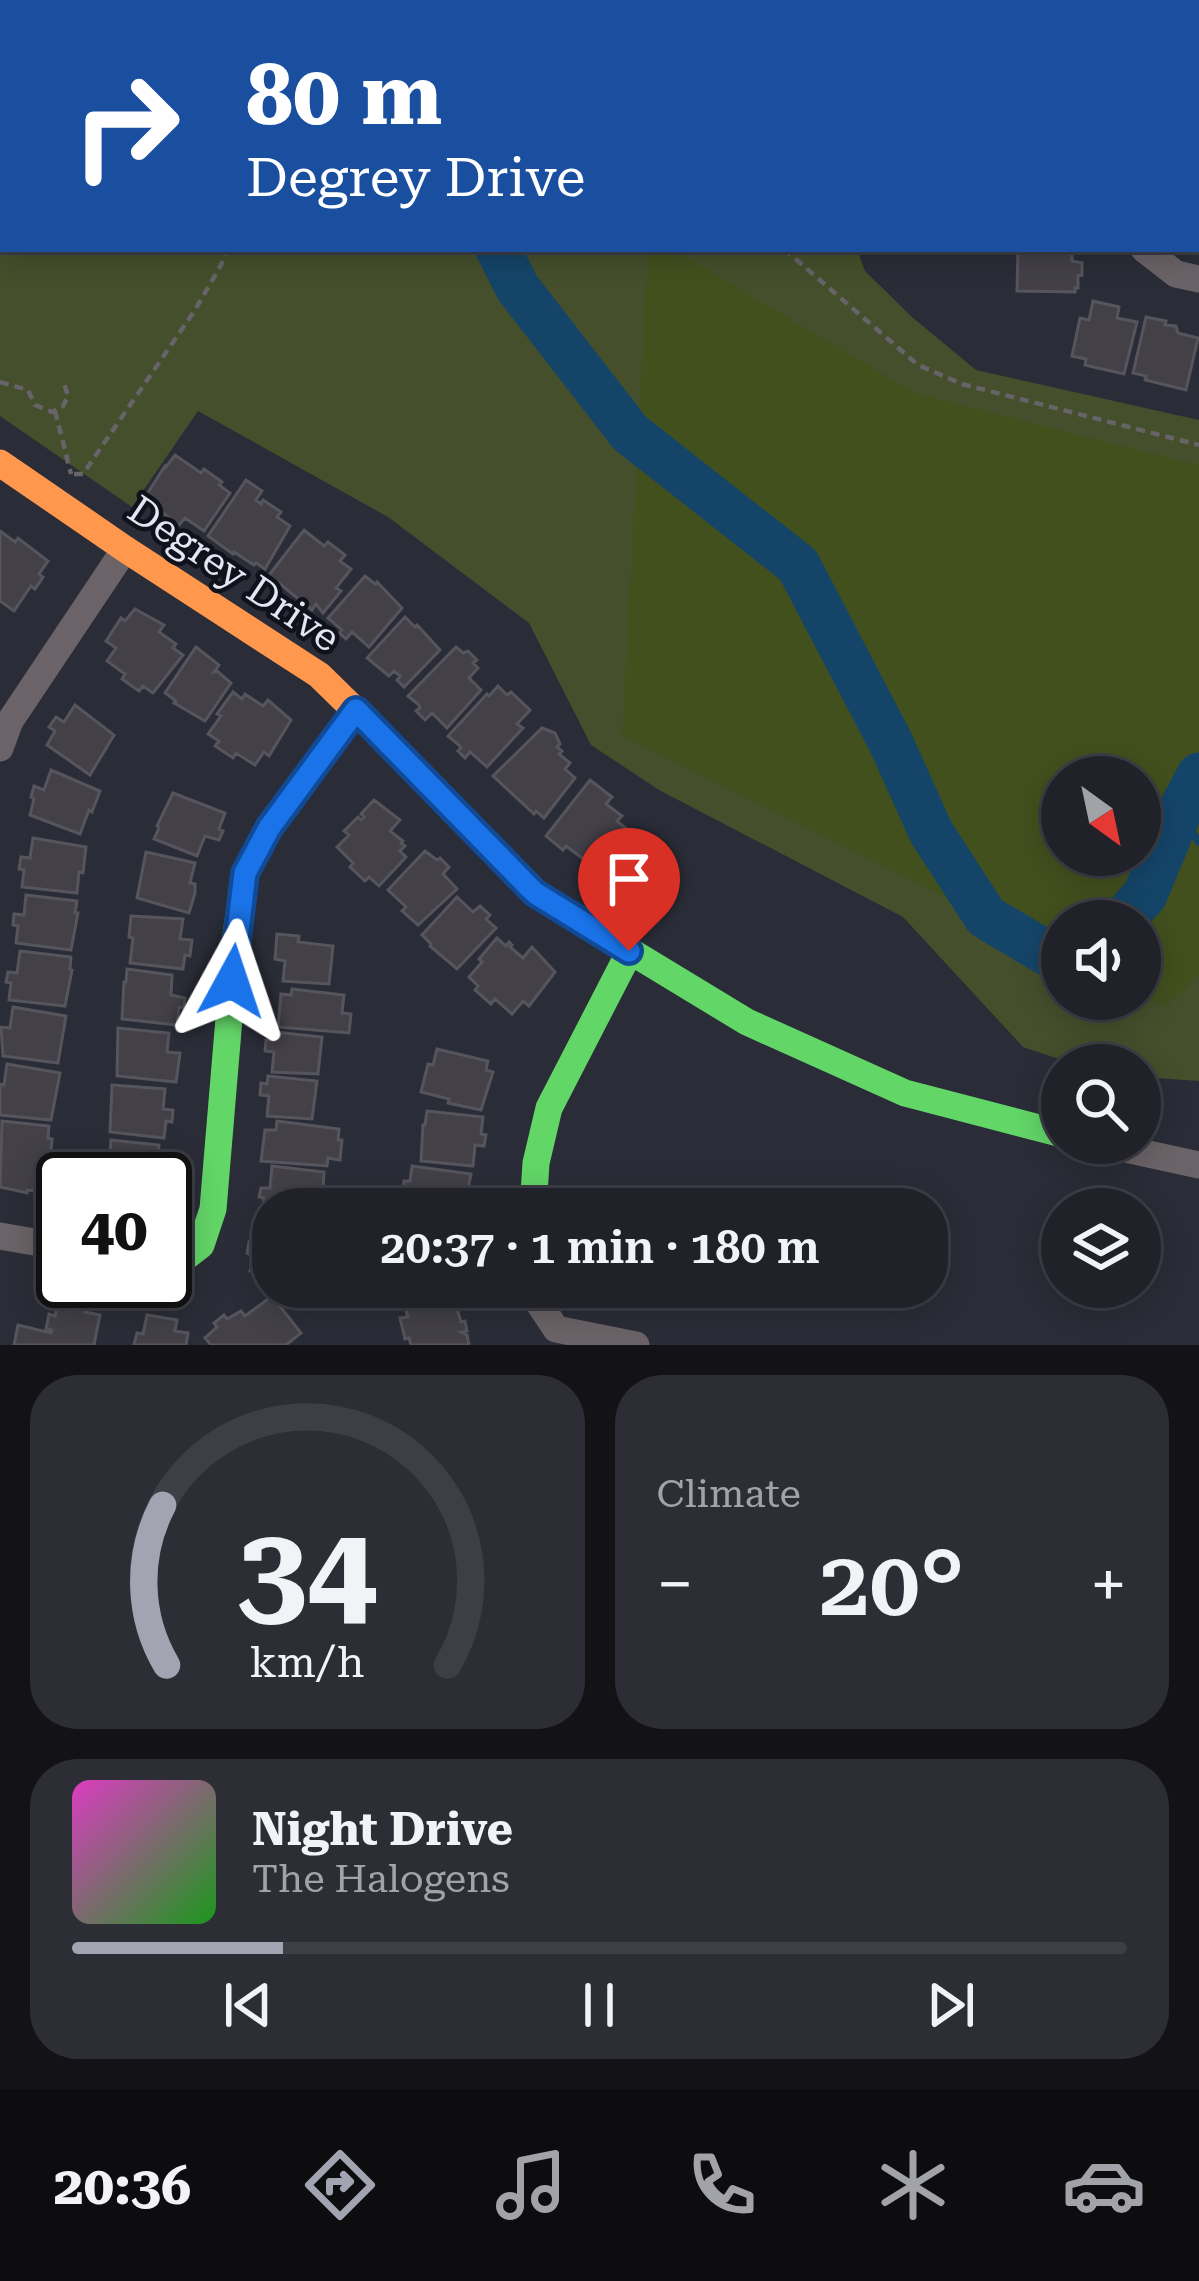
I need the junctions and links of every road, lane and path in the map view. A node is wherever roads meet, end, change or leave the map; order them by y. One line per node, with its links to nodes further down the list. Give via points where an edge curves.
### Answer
1 (226, 252): 7 (path, via 82,474 71,474)
2 (787, 252): 8 (path, via 918,365 962,384)
3 (1148, 252): 4 (street, via 1176,274)
4 (1199, 279)
5 (63, 380): 7 (path, via 68,396)
6 (0, 382): 7 (path)
7 (55, 411)
8 (1199, 445)
9 (0, 463): 10 (street, Degrey Drive)
10 (125, 549): 11 (street, Degrey Drive, via 319,675); 12 (street)
11 (356, 710): 13 (street, Degrey Drive, via 535,893); 20 (street, via 245,873 213,1209)
12 (0, 748)
13 (629, 951): 14 (street, Degrey Drive, via 747,1022 905,1093); 17 (street, via 549,1108)
14 (1041, 1129)
15 (1161, 1157): 16 (street)
16 (1199, 1165)
17 (534, 1188)
18 (0, 1236): 19 (street)
19 (36, 1242)
20 (192, 1253)
21 (542, 1308): 22 (street, via 556,1329)
22 (636, 1345)

